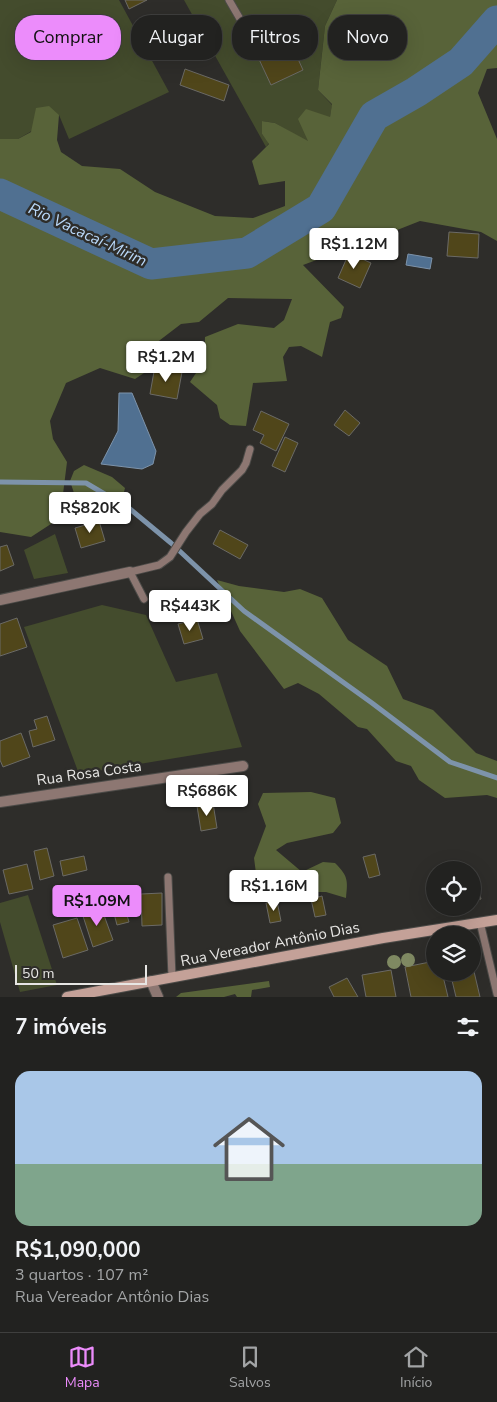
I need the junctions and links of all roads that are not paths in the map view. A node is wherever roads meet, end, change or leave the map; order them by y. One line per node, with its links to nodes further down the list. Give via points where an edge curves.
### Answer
1 (229, 0): 2 (lane)
2 (238, 15)
3 (250, 450): 4 (lane, via 242,470 200,514 170,557 159,565)
4 (130, 572): 5 (lane); 6 (street)
5 (144, 599)
6 (0, 600)
7 (243, 766): 8 (street, Rua Rosa Costa)
8 (0, 802)
9 (168, 877): 12 (lane)
10 (497, 920): 11 (street, Rua Vereador Antônio Dias)
11 (480, 922): 12 (street, Rua Vereador Antônio Dias); 14 (lane)
12 (172, 977): 13 (street, Rua Vereador Antônio Dias)
13 (151, 981): 15 (street, Rua Vereador Antônio Dias); 16 (street)
14 (497, 994)
15 (67, 997)
16 (158, 997)

